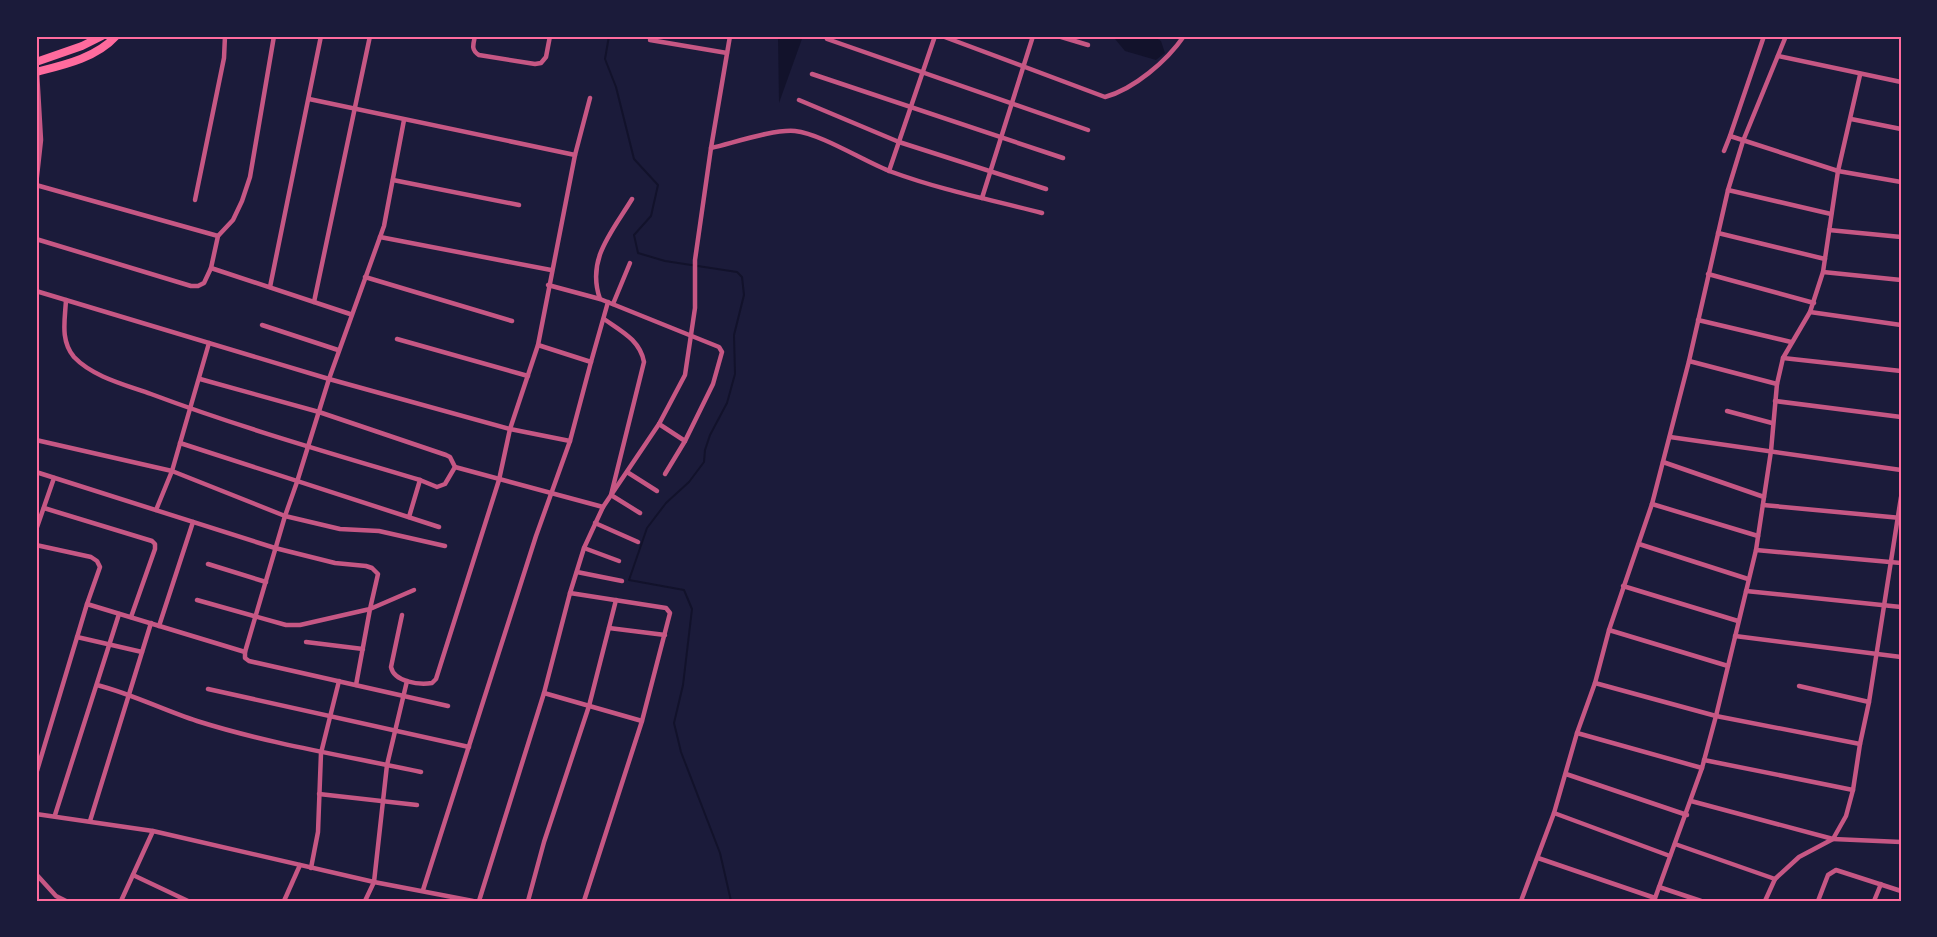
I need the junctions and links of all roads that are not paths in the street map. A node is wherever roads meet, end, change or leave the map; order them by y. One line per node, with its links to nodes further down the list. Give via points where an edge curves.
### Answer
1 (101, 36): 22 (main road)
2 (116, 36): 24 (main road, via 93,53)
3 (225, 36): 58 (street)
4 (274, 36): 64 (street, via 250,177 233,220)
5 (321, 36): 30 (street)
6 (370, 36): 34 (street)
7 (475, 36): 8 (street, via 474,52 479,55 535,64 546,57)
8 (550, 36)
9 (730, 36): 20 (street)
10 (935, 36): 25 (street)
11 (942, 36): 23 (street)
12 (1033, 36): 23 (street)
13 (1058, 36): 19 (street)
14 (1184, 36): 23 (street, via 1172,53 1121,92 1105,97)
15 (1764, 36): 39 (street)
16 (1786, 36): 21 (street)
17 (827, 39): 25 (street)
18 (650, 40): 20 (street)
19 (1088, 45)
20 (727, 53): 44 (street)
21 (1778, 56): 27 (street); 42 (street)
22 (36, 62)
23 (1024, 66): 32 (street)
24 (36, 72): 41 (street)
25 (922, 73): 32 (street); 33 (street)
26 (812, 74): 33 (street)
27 (1860, 75): 28 (street); 35 (street)
28 (1901, 82)
29 (590, 98): 46 (street)
30 (309, 99): 34 (street); 77 (street)
31 (799, 100): 43 (street)
32 (1012, 104): 38 (street); 40 (street)
33 (911, 108): 40 (street); 43 (street)
34 (355, 109): 36 (street); 81 (street)
35 (1851, 119): 37 (street); 50 (street)
36 (404, 120): 46 (street); 51 (street)
37 (1901, 129)
38 (1088, 130)
39 (1730, 136): 42 (street); 45 (street)
40 (1001, 138): 47 (street); 49 (street)
41 (38, 140): 53 (street)
42 (1743, 141): 50 (street); 55 (street)
43 (899, 142): 48 (street); 49 (street)
44 (711, 148): 48 (street, via 795,131); 91 (street, via 695,260)
45 (1724, 151)
46 (575, 155): 71 (street)
47 (1063, 159)
48 (890, 171): 56 (street)
49 (991, 171): 54 (street); 56 (street)
50 (1838, 171): 52 (street); 61 (street)
51 (393, 180): 59 (street); 65 (street)
52 (1901, 182)
53 (36, 185): 64 (street)
54 (1046, 189)
55 (1728, 190): 61 (street); 63 (street)
56 (982, 198): 60 (street)
57 (632, 199): 79 (street, via 597,258 595,277)
58 (195, 200)
59 (519, 205)
60 (1042, 213)
61 (1831, 214): 62 (street)
62 (1829, 230): 66 (street); 68 (street)
63 (1718, 233): 68 (street); 73 (street)
64 (218, 236): 70 (street)
65 (380, 237): 71 (street); 74 (street)
66 (1901, 237)
67 (36, 239): 70 (street, via 191,286 204,283)
68 (1825, 259): 72 (street)
69 (630, 263): 82 (street)
70 (210, 268): 77 (street)
71 (551, 270): 76 (street)
72 (1823, 272): 75 (street); 83 (street)
73 (1708, 273): 83 (street); 87 (street)
74 (364, 277): 85 (street); 88 (street)
75 (1901, 280)
76 (549, 285): 79 (street); 95 (street)
77 (270, 287): 81 (street)
78 (36, 291): 80 (street)
79 (600, 299): 82 (street)
80 (66, 300): 94 (street); 106 (street, via 66,345 82,364 105,377)
81 (314, 302): 85 (street)
82 (611, 303): 86 (street); 91 (street)
83 (1814, 303): 84 (street)
84 (1810, 312): 90 (street); 93 (street)
85 (350, 314): 96 (street)
86 (604, 319): 99 (street); 133 (street, via 638,344 644,362)
87 (1698, 320): 93 (street); 98 (street)
88 (512, 321)
89 (262, 325): 96 (street)
90 (1901, 325)
91 (691, 336): 111 (street, via 685,375); 116 (street, via 719,347 722,352 713,384)
92 (397, 339): 101 (street)
93 (1791, 342): 97 (street)
94 (209, 343): 102 (street); 103 (street)
95 (538, 345): 99 (street); 101 (street)
96 (338, 350): 103 (street)
97 (1783, 358): 100 (street); 104 (street)
98 (1689, 361): 104 (street); 113 (street)
99 (591, 362): 115 (street)
100 (1901, 371)
101 (528, 376): 112 (street)
102 (200, 379): 106 (street); 108 (street)
103 (329, 379): 108 (street); 112 (street)
104 (1777, 384): 105 (street)
105 (1775, 401): 109 (street); 110 (street)
106 (191, 409): 117 (street); 118 (street)
107 (1726, 411): 110 (street)
108 (319, 412): 118 (street); 121 (street, via 446,455)
109 (1901, 417)
110 (1772, 423): 119 (street)
111 (659, 424): 116 (street); 125 (street)
112 (510, 429): 115 (street); 129 (street)
113 (1671, 436): 119 (street); 120 (street)
114 (36, 440): 123 (street)
115 (570, 441): 132 (street)
116 (685, 441): 126 (street)
117 (180, 443): 123 (street); 130 (street)
118 (307, 446): 128 (street); 130 (street)
119 (1771, 451): 122 (street); 134 (street)
120 (1663, 462): 134 (street); 136 (street)
121 (454, 468): 128 (street, via 441,487); 129 (street)
122 (1901, 470)
123 (172, 471): 140 (street); 142 (street)
124 (36, 472): 127 (street)
125 (627, 472): 131 (street); 133 (street)
126 (665, 474)
127 (54, 478): 139 (street); 140 (street)
128 (420, 480): 143 (street)
129 (499, 480): 132 (street); 196 (street, via 436,679 426,684)
130 (297, 482): 142 (street); 143 (street)
131 (657, 491)
132 (552, 494): 138 (street); 214 (street)
133 (611, 495): 138 (street); 141 (street)
134 (1764, 497): 137 (street)
135 (1901, 497): 144 (street)
136 (1652, 504): 149 (street); 152 (street)
137 (1763, 505): 144 (street); 149 (street)
138 (603, 507): 146 (street)
139 (44, 508): 148 (street); 178 (street, via 155,544)
140 (156, 510): 145 (street)
141 (640, 513)
142 (285, 516): 153 (street); 154 (street)
143 (409, 517): 147 (street)
144 (1900, 518): 158 (street)
145 (193, 522): 154 (street); 181 (street)
146 (595, 523): 150 (street); 155 (street)
147 (439, 527)
148 (36, 530)
149 (1758, 536): 156 (street)
150 (638, 542)
151 (36, 544): 171 (street, via 97,561 100,567)
152 (1639, 544): 162 (street); 165 (street)
153 (445, 546)
154 (275, 548): 164 (street); 174 (street, via 372,568 378,578)
155 (584, 548): 157 (street); 161 (street)
156 (1756, 550): 158 (street); 162 (street)
157 (619, 561)
158 (1892, 562): 159 (street); 172 (street)
159 (1901, 562)
160 (208, 564): 164 (street)
161 (577, 572): 163 (street); 168 (street)
162 (1748, 579): 167 (street)
163 (622, 581)
164 (266, 582): 177 (street)
165 (1623, 586): 179 (street); 183 (street)
166 (414, 590): 174 (street)
167 (1746, 591): 172 (street); 179 (street)
168 (570, 593): 170 (street); 202 (street)
169 (197, 600): 177 (street)
170 (616, 600): 182 (street); 184 (street, via 669,609)
171 (87, 604): 175 (street); 186 (street)
172 (1884, 606): 173 (street); 192 (street)
173 (1901, 607)
174 (370, 609): 177 (street, via 293,626); 189 (street)
175 (119, 614): 178 (street); 188 (street)
176 (402, 615): 196 (street, via 391,667 392,674)
177 (256, 616): 191 (street)
178 (131, 617): 180 (street)
179 (1738, 621): 185 (street)
180 (151, 623): 181 (street); 190 (street)
181 (159, 626): 191 (street)
182 (609, 628): 184 (street); 207 (street)
183 (1609, 630): 194 (street); 197 (street)
184 (665, 635): 210 (street)
185 (1734, 636): 192 (street); 194 (street)
186 (77, 637): 188 (street); 220 (street)
187 (306, 642): 189 (street)
188 (110, 645): 190 (street); 198 (street)
189 (363, 649): 199 (street)
190 (142, 652): 203 (street)
191 (244, 652): 195 (street, via 249,661)
192 (1877, 655): 193 (street); 205 (street)
193 (1901, 657)
194 (1728, 666): 209 (street)
195 (339, 681): 199 (street); 208 (street)
196 (407, 681): 204 (street)
197 (1595, 683): 209 (street); 212 (street)
198 (97, 685): 203 (street); 230 (street)
199 (356, 685): 204 (street)
200 (1799, 686): 205 (street)
201 (208, 689): 208 (street)
202 (544, 693): 207 (street); 258 (street)
203 (129, 694): 215 (street, via 196,720); 231 (street)
204 (402, 696): 206 (street); 211 (street)
205 (1869, 702): 213 (street)
206 (448, 706)
207 (590, 706): 210 (street); 259 (street)
208 (332, 716): 211 (street); 215 (street)
209 (1716, 716): 213 (street); 216 (street)
210 (642, 721): 260 (street)
211 (395, 731): 214 (street); 217 (street)
212 (1577, 733): 218 (street); 221 (street)
213 (1860, 744): 222 (street)
214 (469, 747): 246 (street)
215 (321, 753): 217 (street); 223 (street)
216 (1704, 760): 218 (street); 222 (street)
217 (387, 765): 219 (street); 224 (street)
218 (1702, 768): 225 (street)
219 (421, 772)
220 (36, 774)
221 (1566, 774): 227 (street); 229 (street)
222 (1853, 790): 233 (street, via 1846,816)
223 (319, 794): 224 (street); 239 (street, via 318,832)
224 (383, 800): 226 (street); 243 (street)
225 (1691, 801): 229 (street); 233 (street)
226 (417, 805)
227 (1554, 813): 236 (street); 237 (street)
228 (36, 814): 230 (street)
229 (1686, 814): 235 (street)
230 (56, 815): 231 (street)
231 (90, 821): 232 (street)
232 (153, 831): 238 (street); 241 (street)
233 (1833, 839): 234 (street); 242 (street, via 1799,857)
234 (1901, 842)
235 (1675, 844): 236 (street); 242 (street)
236 (1670, 856): 245 (street)
237 (1538, 858): 249 (street); 250 (street)
238 (300, 865): 239 (street); 254 (street)
239 (311, 868): 243 (street)
240 (36, 874): 251 (street)
241 (133, 875): 252 (street); 253 (street)
242 (1775, 879): 263 (street)
243 (374, 882): 246 (street); 255 (street)
244 (1881, 884): 247 (street); 264 (street, via 1836,870 1828,875); 265 (street)
245 (1659, 886): 250 (street); 262 (street)
246 (423, 890): 248 (street)
247 (1901, 891)
248 (446, 895): 256 (street); 257 (street)
249 (1522, 900): 261 (street)
250 (1655, 900)
251 (66, 901)
252 (121, 901)
253 (188, 901)
254 (284, 901)
255 (365, 901)
256 (444, 901)
257 (473, 901)
258 (479, 901)
259 (528, 901)
260 (584, 901)
261 (1530, 901)
262 (1701, 901)
263 (1765, 901)
264 (1818, 901)
265 (1874, 901)

